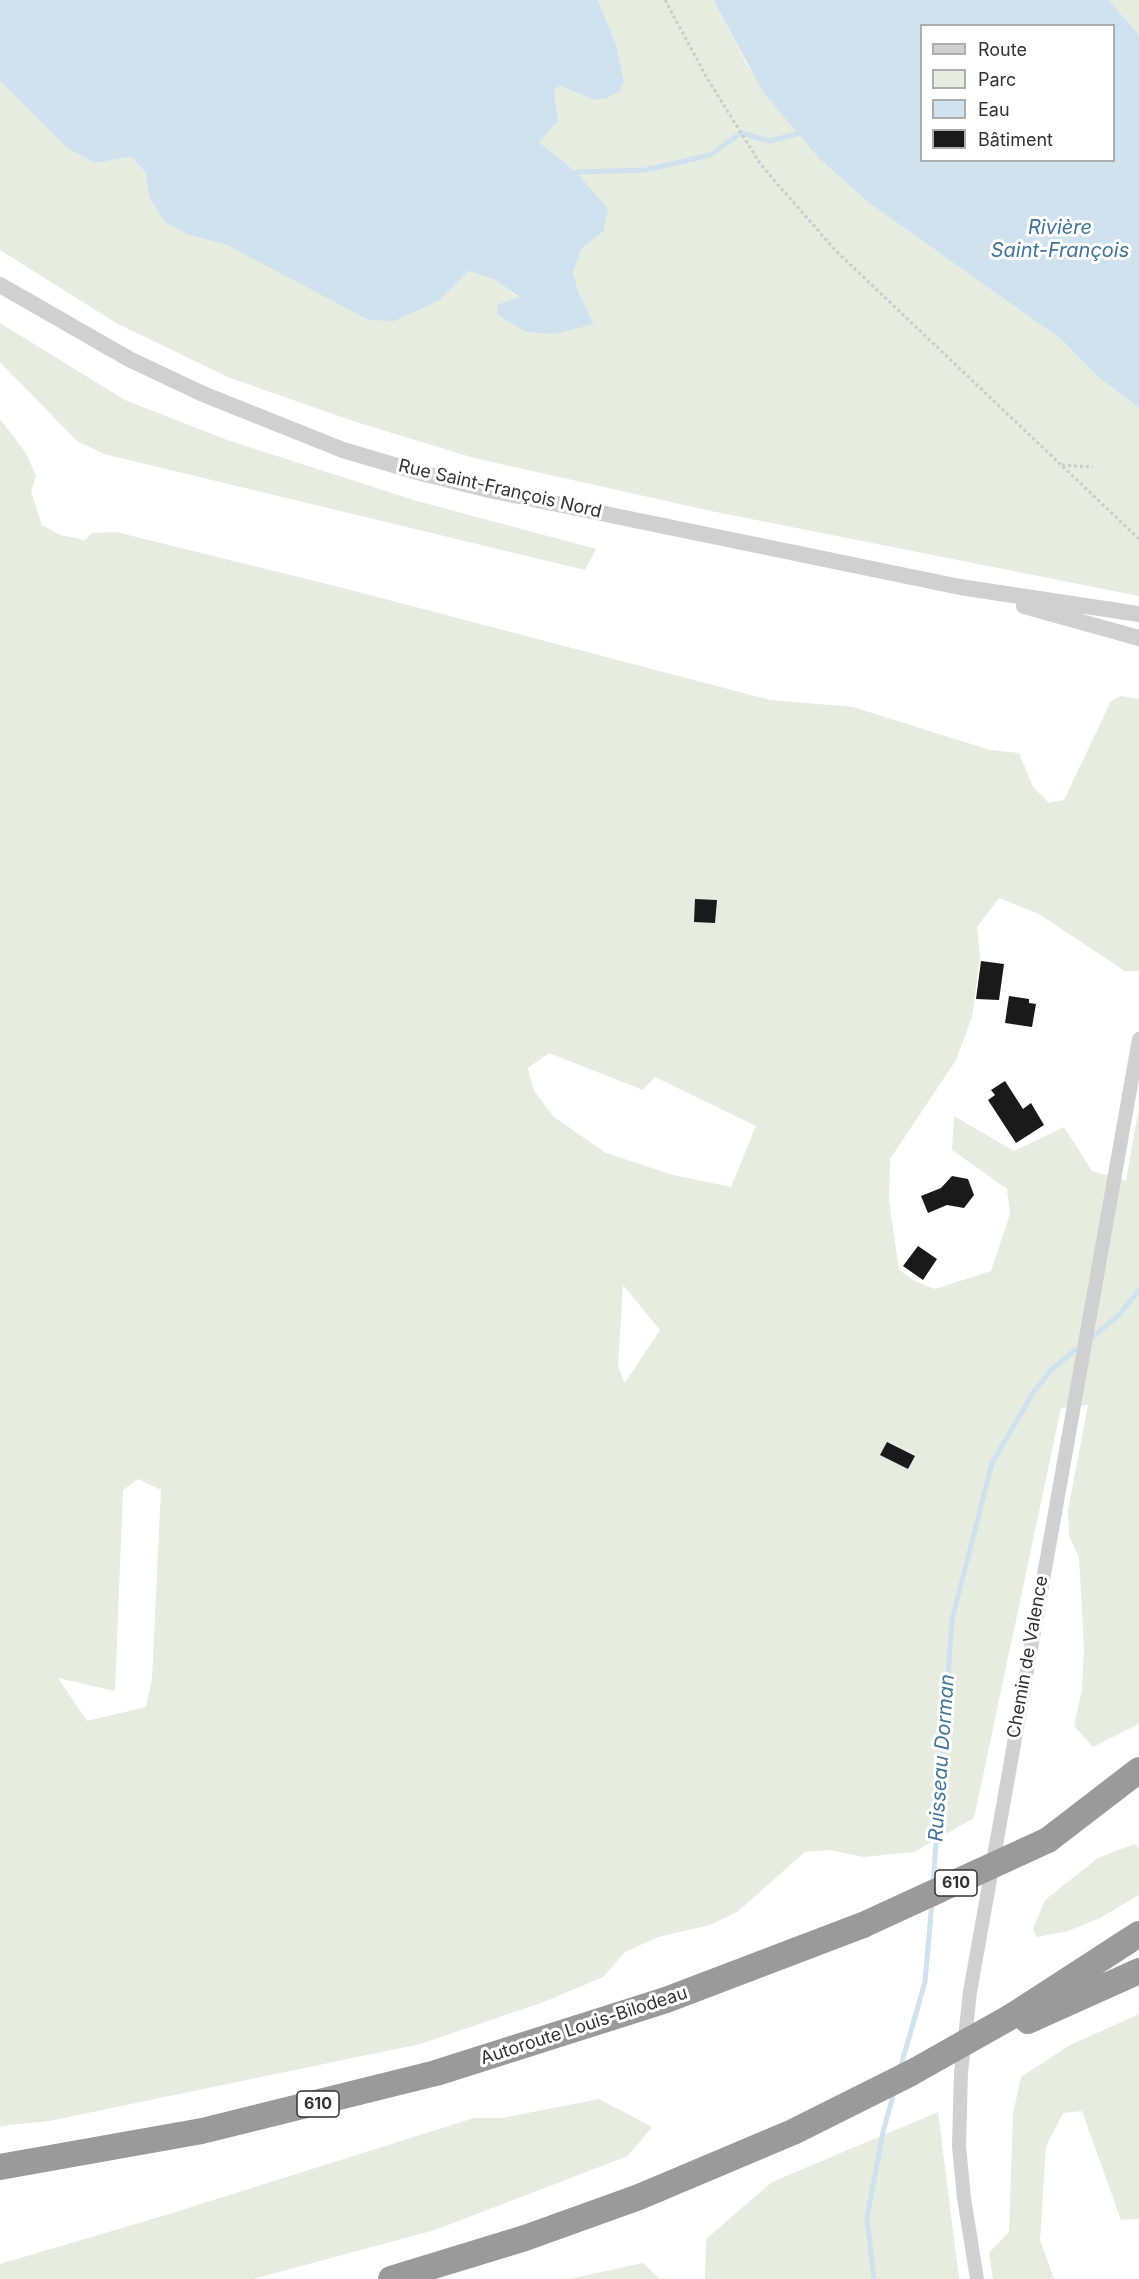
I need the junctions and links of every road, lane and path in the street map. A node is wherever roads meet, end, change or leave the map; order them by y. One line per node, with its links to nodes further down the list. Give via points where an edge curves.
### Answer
1 (665, 0): 3 (path, via 707,78 768,173 835,250)
2 (0, 285): 6 (street, Rue Saint-François Nord, via 129,359 202,394 343,450 489,490)
3 (1062, 465): 4 (path); 5 (path)
4 (1093, 467)
5 (1139, 539)
6 (960, 587): 7 (street, Rue Saint-François Nord); 8 (street, Rue Saint-François Nord)
7 (1139, 614)
8 (1139, 638)
9 (1139, 1038): 18 (street, Chemin de Valence, via 964,2037 960,2158)
10 (1139, 1770): 12 (highway)
11 (1139, 1793): 12 (highway, Autoroute Louis-Bilodeau / 610)
12 (1048, 1840): 16 (highway, Autoroute Louis-Bilodeau / 610, bridge, via 863,1925 666,2000 428,2075 202,2131)
13 (1139, 1934): 15 (highway)
14 (1139, 1971): 15 (highway)
15 (1013, 2022): 17 (highway, bridge, via 830,2115 739,2156 525,2238)
16 (0, 2167)
17 (391, 2279)
18 (977, 2279)

